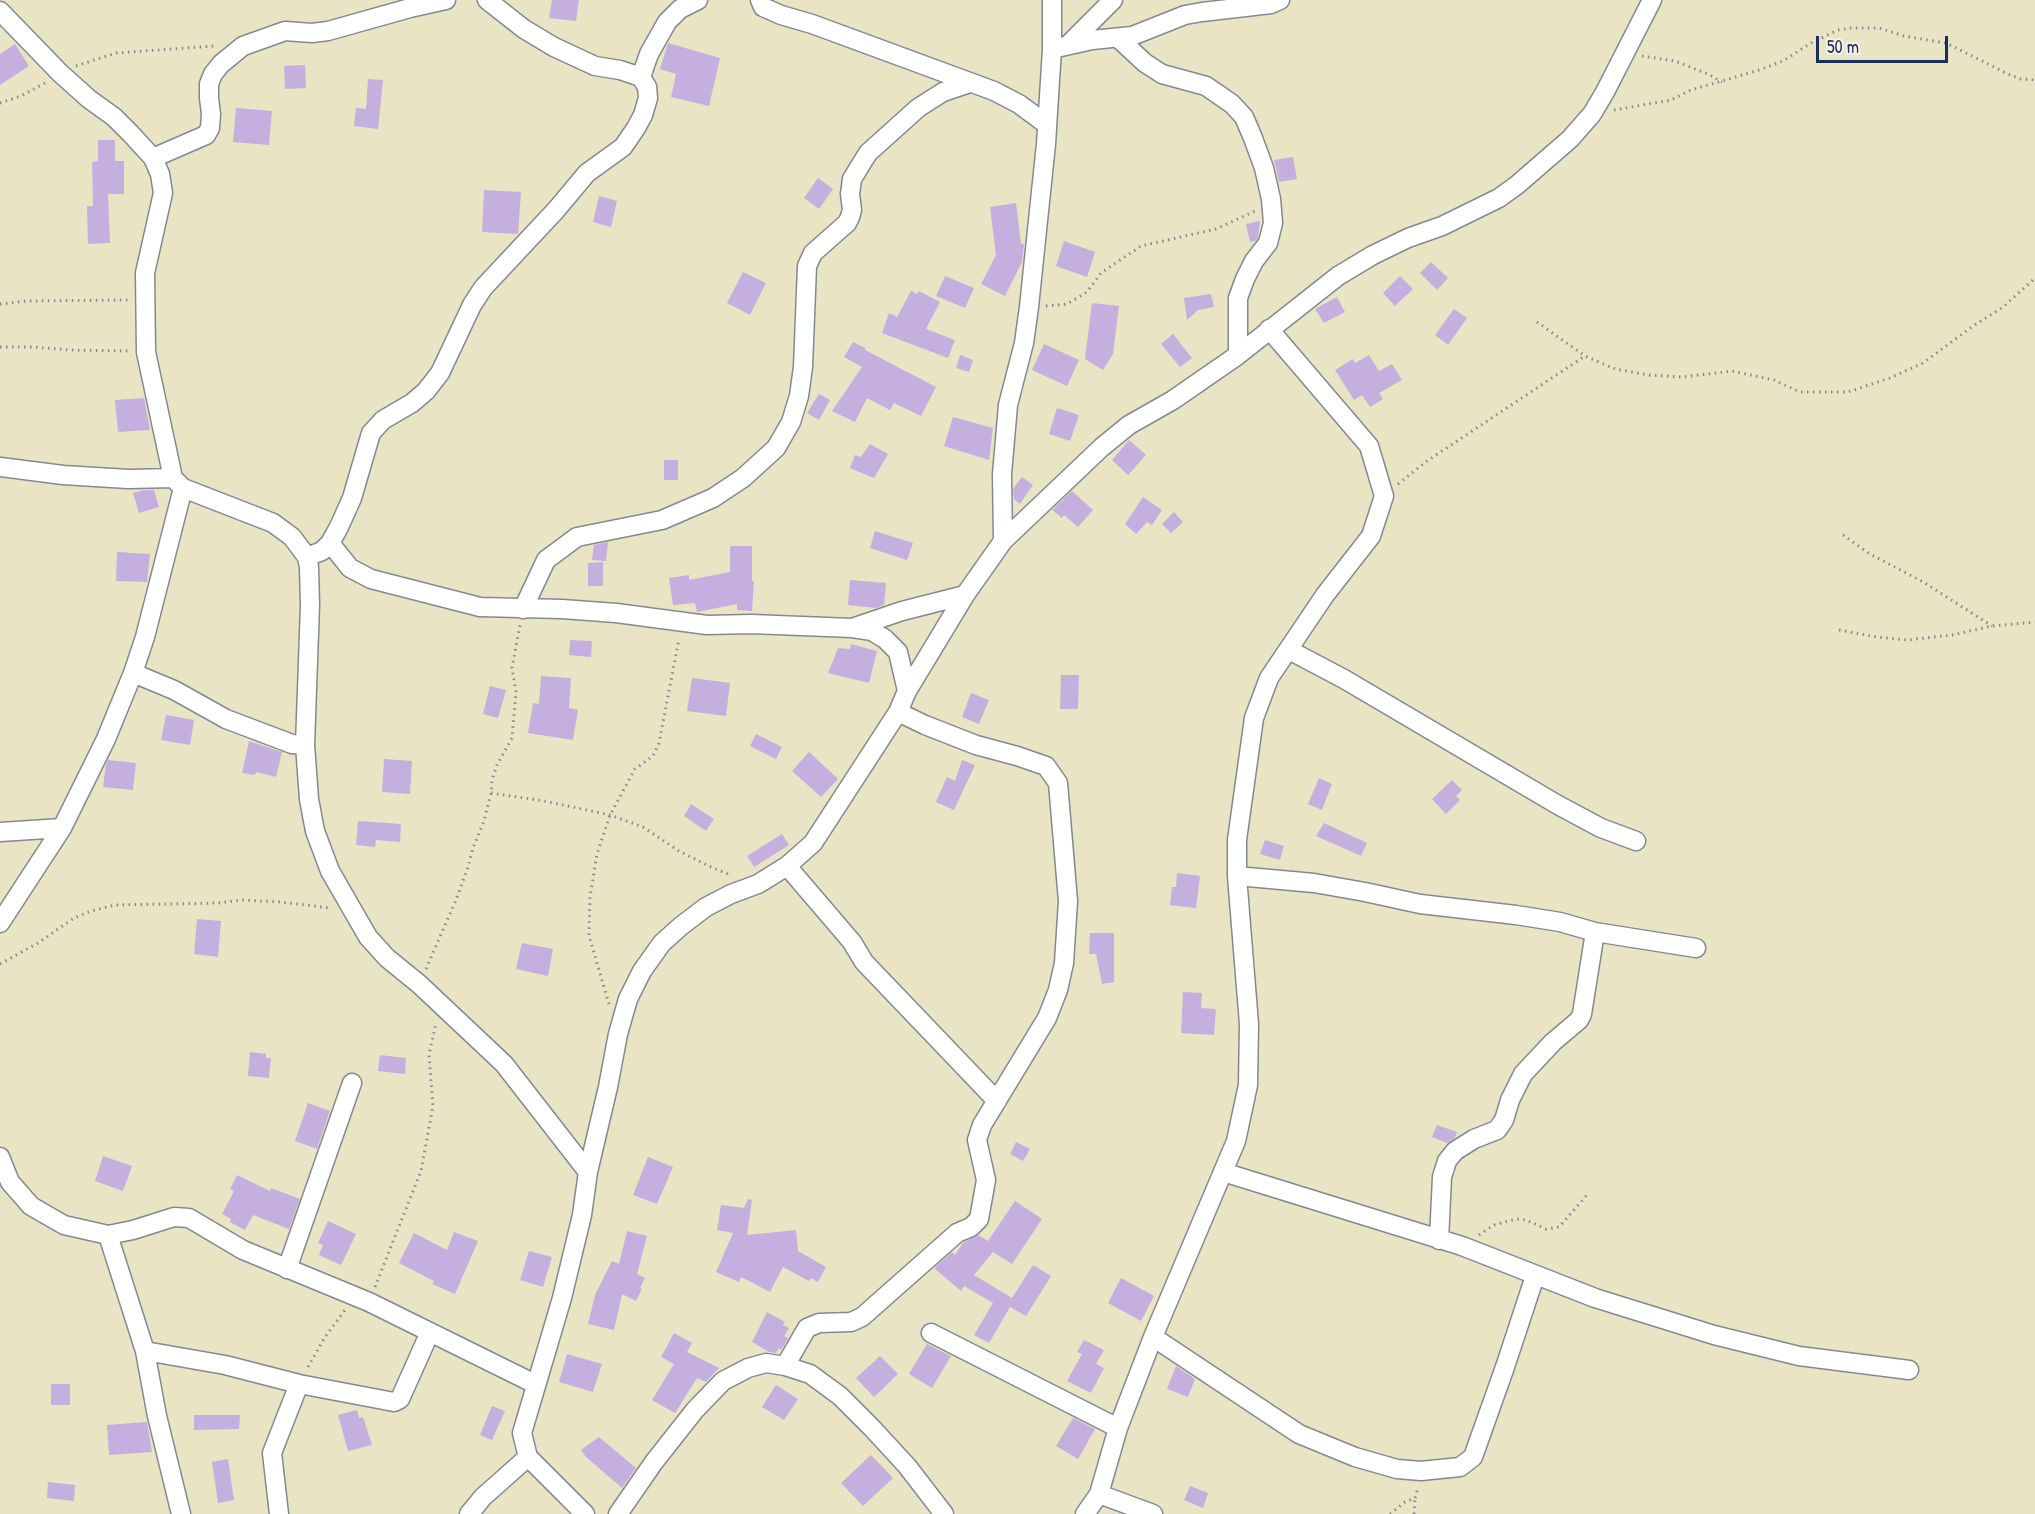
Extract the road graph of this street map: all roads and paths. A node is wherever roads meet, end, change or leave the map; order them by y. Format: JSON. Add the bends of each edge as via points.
{"nodes":[{"id":1,"x":446,"y":0,"type":"edge"},
{"id":2,"x":488,"y":0,"type":"edge"},
{"id":3,"x":698,"y":0,"type":"edge"},
{"id":4,"x":760,"y":0,"type":"edge"},
{"id":5,"x":1052,"y":0,"type":"edge"},
{"id":6,"x":1113,"y":0,"type":"edge"},
{"id":7,"x":1280,"y":0,"type":"edge"},
{"id":8,"x":1652,"y":0,"type":"edge"},
{"id":9,"x":0,"y":11,"type":"edge"},
{"id":10,"x":1118,"y":38,"type":"junction"},
{"id":11,"x":243,"y":46,"type":"junction"},
{"id":12,"x":1061,"y":46,"type":"junction"},
{"id":13,"x":1625,"y":54,"type":"junction"},
{"id":14,"x":60,"y":73,"type":"junction"},
{"id":15,"x":641,"y":77,"type":"junction"},
{"id":16,"x":2035,"y":80,"type":"edge"},
{"id":17,"x":1722,"y":82,"type":"junction"},
{"id":18,"x":970,"y":83,"type":"junction"},
{"id":19,"x":0,"y":103,"type":"edge"},
{"id":20,"x":1592,"y":114,"type":"junction"},
{"id":21,"x":1046,"y":124,"type":"junction"},
{"id":22,"x":153,"y":158,"type":"junction"},
{"id":23,"x":1271,"y":199,"type":"junction"},
{"id":24,"x":2035,"y":278,"type":"edge"},
{"id":25,"x":145,"y":300,"type":"junction"},
{"id":26,"x":0,"y":304,"type":"edge"},
{"id":27,"x":1029,"y":307,"type":"junction"},
{"id":28,"x":1537,"y":322,"type":"dead end"},
{"id":29,"x":1269,"y":329,"type":"junction"},
{"id":30,"x":0,"y":347,"type":"edge"},
{"id":31,"x":146,"y":352,"type":"junction"},
{"id":32,"x":1238,"y":355,"type":"junction"},
{"id":33,"x":1584,"y":356,"type":"junction"},
{"id":34,"x":0,"y":467,"type":"edge"},
{"id":35,"x":178,"y":483,"type":"junction"},
{"id":36,"x":1384,"y":496,"type":"junction"},
{"id":37,"x":1843,"y":535,"type":"dead end"},
{"id":38,"x":1003,"y":541,"type":"junction"},
{"id":39,"x":330,"y":543,"type":"junction"},
{"id":40,"x":307,"y":557,"type":"junction"},
{"id":41,"x":965,"y":595,"type":"junction"},
{"id":42,"x":524,"y":609,"type":"junction"},
{"id":43,"x":2035,"y":622,"type":"edge"},
{"id":44,"x":683,"y":623,"type":"junction"},
{"id":45,"x":1992,"y":626,"type":"junction"},
{"id":46,"x":852,"y":628,"type":"junction"},
{"id":47,"x":1839,"y":630,"type":"dead end"},
{"id":48,"x":1289,"y":650,"type":"junction"},
{"id":49,"x":133,"y":673,"type":"junction"},
{"id":50,"x":907,"y":691,"type":"junction"},
{"id":51,"x":898,"y":712,"type":"junction"},
{"id":52,"x":305,"y":745,"type":"junction"},
{"id":53,"x":491,"y":793,"type":"junction"},
{"id":54,"x":610,"y":815,"type":"junction"},
{"id":55,"x":62,"y":828,"type":"junction"},
{"id":56,"x":0,"y":832,"type":"edge"},
{"id":57,"x":1636,"y":841,"type":"dead end"},
{"id":58,"x":788,"y":866,"type":"junction"},
{"id":59,"x":1237,"y":876,"type":"junction"},
{"id":60,"x":758,"y":884,"type":"junction"},
{"id":61,"x":351,"y":910,"type":"junction"},
{"id":62,"x":0,"y":924,"type":"edge"},
{"id":63,"x":1595,"y":932,"type":"junction"},
{"id":64,"x":1696,"y":948,"type":"dead end"},
{"id":65,"x":0,"y":964,"type":"edge"},
{"id":66,"x":419,"y":984,"type":"junction"},
{"id":67,"x":440,"y":1004,"type":"junction"},
{"id":68,"x":609,"y":1005,"type":"dead end"},
{"id":69,"x":352,"y":1083,"type":"dead end"},
{"id":70,"x":997,"y":1101,"type":"junction"},
{"id":71,"x":0,"y":1157,"type":"edge"},
{"id":72,"x":588,"y":1172,"type":"junction"},
{"id":73,"x":1223,"y":1172,"type":"junction"},
{"id":74,"x":1587,"y":1195,"type":"dead end"},
{"id":75,"x":108,"y":1235,"type":"junction"},
{"id":76,"x":1439,"y":1240,"type":"junction"},
{"id":77,"x":1462,"y":1246,"type":"junction"},
{"id":78,"x":287,"y":1269,"type":"junction"},
{"id":79,"x":1535,"y":1276,"type":"junction"},
{"id":80,"x":362,"y":1299,"type":"junction"},
{"id":81,"x":430,"y":1332,"type":"junction"},
{"id":82,"x":931,"y":1333,"type":"dead end"},
{"id":83,"x":1153,"y":1337,"type":"junction"},
{"id":84,"x":145,"y":1351,"type":"junction"},
{"id":85,"x":785,"y":1366,"type":"junction"},
{"id":86,"x":1909,"y":1370,"type":"dead end"},
{"id":87,"x":299,"y":1384,"type":"junction"},
{"id":88,"x":535,"y":1384,"type":"junction"},
{"id":89,"x":1118,"y":1428,"type":"junction"},
{"id":90,"x":528,"y":1456,"type":"junction"},
{"id":91,"x":1421,"y":1471,"type":"junction"},
{"id":92,"x":1099,"y":1494,"type":"junction"},
{"id":93,"x":1414,"y":1498,"type":"junction"},
{"id":94,"x":181,"y":1514,"type":"edge"},
{"id":95,"x":279,"y":1514,"type":"edge"},
{"id":96,"x":469,"y":1514,"type":"edge"},
{"id":97,"x":585,"y":1514,"type":"edge"},
{"id":98,"x":618,"y":1514,"type":"edge"},
{"id":99,"x":944,"y":1514,"type":"edge"},
{"id":100,"x":1085,"y":1514,"type":"edge"},
{"id":101,"x":1153,"y":1514,"type":"edge"},
{"id":102,"x":1390,"y":1514,"type":"edge"},
{"id":103,"x":1414,"y":1514,"type":"edge"}],
"edges":[{"from":1,"to":11,"type":"street","via":[[328,31],[285,31]]},
{"from":2,"to":15,"type":"street","via":[[554,47],[595,66]]},
{"from":3,"to":15,"type":"street","via":[[680,9],[667,22]]},
{"from":4,"to":18,"type":"street","via":[[764,7],[781,15]]},
{"from":5,"to":12,"type":"street"},
{"from":6,"to":12,"type":"street"},
{"from":7,"to":10,"type":"street","via":[[1185,15]]},
{"from":8,"to":13,"type":"street"},
{"from":9,"to":14,"type":"street"},
{"from":10,"to":12,"type":"street"},
{"from":10,"to":23,"type":"street","via":[[1162,74],[1206,86],[1232,104],[1244,117],[1254,138]]},
{"from":11,"to":14,"type":"path","via":[[116,53]]},
{"from":11,"to":22,"type":"street","via":[[213,75],[209,91],[210,128],[206,135]]},
{"from":12,"to":21,"type":"street"},
{"from":13,"to":17,"type":"path","via":[[1675,61]]},
{"from":13,"to":20,"type":"street"},
{"from":14,"to":19,"type":"path","via":[[42,86]]},
{"from":14,"to":22,"type":"street","via":[[114,117]]},
{"from":15,"to":39,"type":"street","via":[[647,87],[645,107],[623,147],[588,173],[483,288],[440,373],[426,392],[383,420],[371,433],[352,498]]},
{"from":16,"to":17,"type":"path","via":[[2008,74],[1946,43],[1865,27],[1838,30],[1783,61]]},
{"from":17,"to":20,"type":"path","via":[[1671,100]]},
{"from":18,"to":21,"type":"street","via":[[1019,104]]},
{"from":18,"to":42,"type":"street","via":[[944,92],[918,108],[868,153],[852,179],[852,210],[847,223],[813,253],[807,266],[799,396],[776,448],[714,498],[662,520],[577,537],[546,560]]},
{"from":20,"to":29,"type":"street","via":[[1570,139],[1499,198],[1373,255],[1338,276]]},
{"from":21,"to":27,"type":"street"},
{"from":22,"to":25,"type":"street","via":[[163,192],[146,273]]},
{"from":23,"to":27,"type":"path","via":[[1255,212],[1216,229],[1141,246],[1101,273],[1087,292],[1067,304]]},
{"from":23,"to":32,"type":"street","via":[[1273,224],[1268,243],[1254,261],[1238,298]]},
{"from":24,"to":33,"type":"path","via":[[2002,308],[1923,363],[1848,392],[1800,392],[1774,380],[1732,371],[1682,377],[1649,375],[1615,369]]},
{"from":25,"to":26,"type":"path"},
{"from":25,"to":31,"type":"street"},
{"from":27,"to":38,"type":"street","via":[[1008,405],[1002,474]]},
{"from":28,"to":33,"type":"path"},
{"from":29,"to":32,"type":"street"},
{"from":29,"to":36,"type":"street","via":[[1369,446]]},
{"from":30,"to":31,"type":"path"},
{"from":31,"to":35,"type":"street"},
{"from":32,"to":38,"type":"street","via":[[1120,432]]},
{"from":33,"to":36,"type":"path","via":[[1427,461]]},
{"from":34,"to":35,"type":"street"},
{"from":35,"to":40,"type":"street","via":[[273,523],[292,537]]},
{"from":35,"to":49,"type":"street","via":[[162,574]]},
{"from":36,"to":48,"type":"street","via":[[1371,536]]},
{"from":37,"to":45,"type":"path"},
{"from":38,"to":41,"type":"street"},
{"from":39,"to":40,"type":"street","via":[[322,552]]},
{"from":39,"to":42,"type":"street","via":[[350,568],[371,579],[480,607]]},
{"from":40,"to":52,"type":"street","via":[[310,605]]},
{"from":41,"to":46,"type":"street"},
{"from":41,"to":50,"type":"street"},
{"from":42,"to":44,"type":"street","via":[[616,613]]},
{"from":42,"to":53,"type":"path","via":[[512,668],[516,692],[512,738],[497,765]]},
{"from":43,"to":45,"type":"path"},
{"from":44,"to":46,"type":"street"},
{"from":44,"to":54,"type":"path","via":[[659,743],[652,756],[636,769]]},
{"from":45,"to":47,"type":"path","via":[[1907,640]]},
{"from":46,"to":50,"type":"street","via":[[872,631],[898,652]]},
{"from":48,"to":57,"type":"street","via":[[1557,805]]},
{"from":48,"to":59,"type":"street","via":[[1269,678],[1254,718],[1237,840]]},
{"from":49,"to":52,"type":"street","via":[[226,719],[292,744]]},
{"from":49,"to":55,"type":"street"},
{"from":50,"to":51,"type":"street"},
{"from":51,"to":58,"type":"street","via":[[813,843]]},
{"from":51,"to":70,"type":"street","via":[[976,745],[1046,766],[1058,783],[1068,901],[1059,990],[1047,1018]]},
{"from":52,"to":61,"type":"street","via":[[315,831]]},
{"from":53,"to":54,"type":"path"},
{"from":53,"to":66,"type":"path","via":[[456,900]]},
{"from":54,"to":60,"type":"path","via":[[643,827],[711,867]]},
{"from":54,"to":68,"type":"path","via":[[597,854],[589,915],[589,936]]},
{"from":55,"to":56,"type":"street"},
{"from":55,"to":62,"type":"street"},
{"from":58,"to":60,"type":"street"},
{"from":58,"to":70,"type":"street","via":[[852,942],[864,962]]},
{"from":59,"to":63,"type":"street","via":[[1314,883],[1420,904],[1549,920]]},
{"from":59,"to":73,"type":"street","via":[[1249,1024],[1248,1085],[1236,1141]]},
{"from":60,"to":72,"type":"street","via":[[698,913],[662,943],[642,971],[628,999],[618,1035]]},
{"from":61,"to":65,"type":"path","via":[[242,900],[115,905],[74,918]]},
{"from":61,"to":66,"type":"street","via":[[374,944]]},
{"from":63,"to":64,"type":"street"},
{"from":63,"to":76,"type":"street","via":[[1579,1020],[1523,1074],[1497,1130],[1474,1139],[1447,1161],[1442,1178]]},
{"from":66,"to":67,"type":"street"},
{"from":67,"to":72,"type":"street","via":[[504,1064]]},
{"from":67,"to":80,"type":"path","via":[[429,1055],[433,1107],[421,1171]]},
{"from":69,"to":78,"type":"street"},
{"from":70,"to":85,"type":"street","via":[[977,1140],[986,1180],[979,1219],[957,1233],[862,1317],[850,1323],[819,1323],[807,1328]]},
{"from":71,"to":75,"type":"street","via":[[10,1182],[31,1206],[64,1225]]},
{"from":72,"to":88,"type":"street","via":[[562,1298]]},
{"from":73,"to":76,"type":"street"},
{"from":73,"to":83,"type":"street"},
{"from":74,"to":77,"type":"path","via":[[1559,1227],[1546,1229],[1516,1219],[1494,1225]]},
{"from":75,"to":78,"type":"street","via":[[182,1217]]},
{"from":75,"to":84,"type":"street"},
{"from":76,"to":77,"type":"street"},
{"from":77,"to":79,"type":"street"},
{"from":78,"to":80,"type":"street"},
{"from":79,"to":86,"type":"street","via":[[1714,1335],[1798,1356]]},
{"from":79,"to":91,"type":"street","via":[[1473,1457],[1460,1467]]},
{"from":80,"to":81,"type":"street"},
{"from":80,"to":87,"type":"path","via":[[325,1337]]},
{"from":81,"to":87,"type":"street","via":[[400,1399],[394,1402]]},
{"from":81,"to":88,"type":"street"},
{"from":82,"to":89,"type":"street"},
{"from":83,"to":89,"type":"street"},
{"from":83,"to":91,"type":"street","via":[[1299,1434],[1355,1457],[1397,1469]]},
{"from":84,"to":87,"type":"street","via":[[225,1365]]},
{"from":84,"to":94,"type":"street"},
{"from":85,"to":98,"type":"street","via":[[766,1363],[723,1381],[695,1410]]},
{"from":85,"to":99,"type":"street","via":[[810,1374],[840,1396],[907,1466]]},
{"from":87,"to":95,"type":"street","via":[[272,1453]]},
{"from":88,"to":90,"type":"street","via":[[522,1432]]},
{"from":89,"to":92,"type":"street"},
{"from":90,"to":96,"type":"street"},
{"from":90,"to":97,"type":"street"},
{"from":91,"to":93,"type":"path"},
{"from":92,"to":100,"type":"street"},
{"from":92,"to":101,"type":"street"},
{"from":93,"to":102,"type":"path"},
{"from":93,"to":103,"type":"path"}]}
